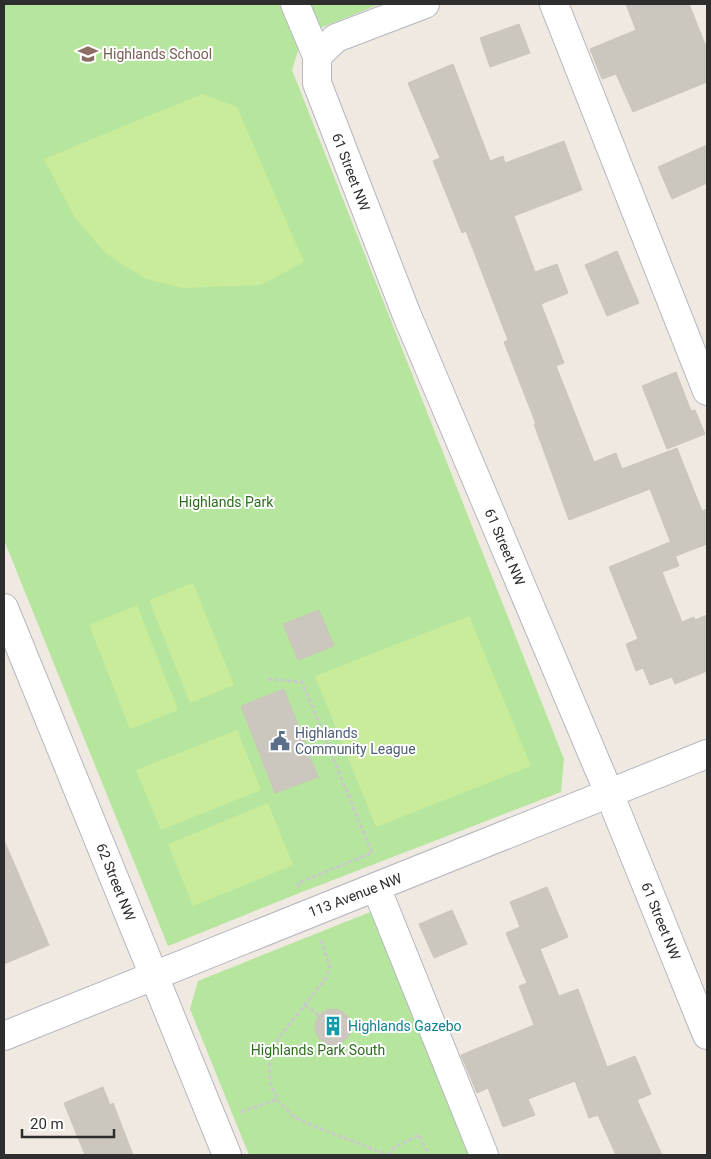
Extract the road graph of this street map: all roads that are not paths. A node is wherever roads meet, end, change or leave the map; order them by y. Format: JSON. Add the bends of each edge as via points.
{"nodes":[{"id":1,"x":295,"y":4,"type":"edge"},
{"id":2,"x":424,"y":4,"type":"edge"},
{"id":3,"x":554,"y":4,"type":"edge"},
{"id":4,"x":317,"y":56,"type":"junction"},
{"id":5,"x":707,"y":391,"type":"edge"},
{"id":6,"x":4,"y":608,"type":"edge"},
{"id":7,"x":707,"y":754,"type":"edge"},
{"id":8,"x":609,"y":793,"type":"junction"},
{"id":9,"x":376,"y":887,"type":"junction"},
{"id":10,"x":154,"y":976,"type":"junction"},
{"id":11,"x":707,"y":1035,"type":"edge"},
{"id":12,"x":4,"y":1036,"type":"edge"},
{"id":13,"x":227,"y":1155,"type":"edge"},
{"id":14,"x":484,"y":1155,"type":"edge"}],
"edges":[{"from":1,"to":4,"type":"street"},
{"from":2,"to":4,"type":"street","via":[[336,38]]},
{"from":3,"to":5,"type":"street"},
{"from":4,"to":8,"type":"street","name":"61 Street NW","via":[[317,83],[406,313]]},
{"from":6,"to":10,"type":"street","name":"62 Street NW"},
{"from":7,"to":8,"type":"street","name":"113 Avenue NW"},
{"from":8,"to":9,"type":"street","name":"113 Avenue NW"},
{"from":8,"to":11,"type":"street","name":"61 Street NW"},
{"from":9,"to":10,"type":"street","name":"113 Avenue NW"},
{"from":9,"to":14,"type":"street"},
{"from":10,"to":12,"type":"street","name":"113 Avenue NW"},
{"from":10,"to":13,"type":"street","name":"62 Street NW"}]}
